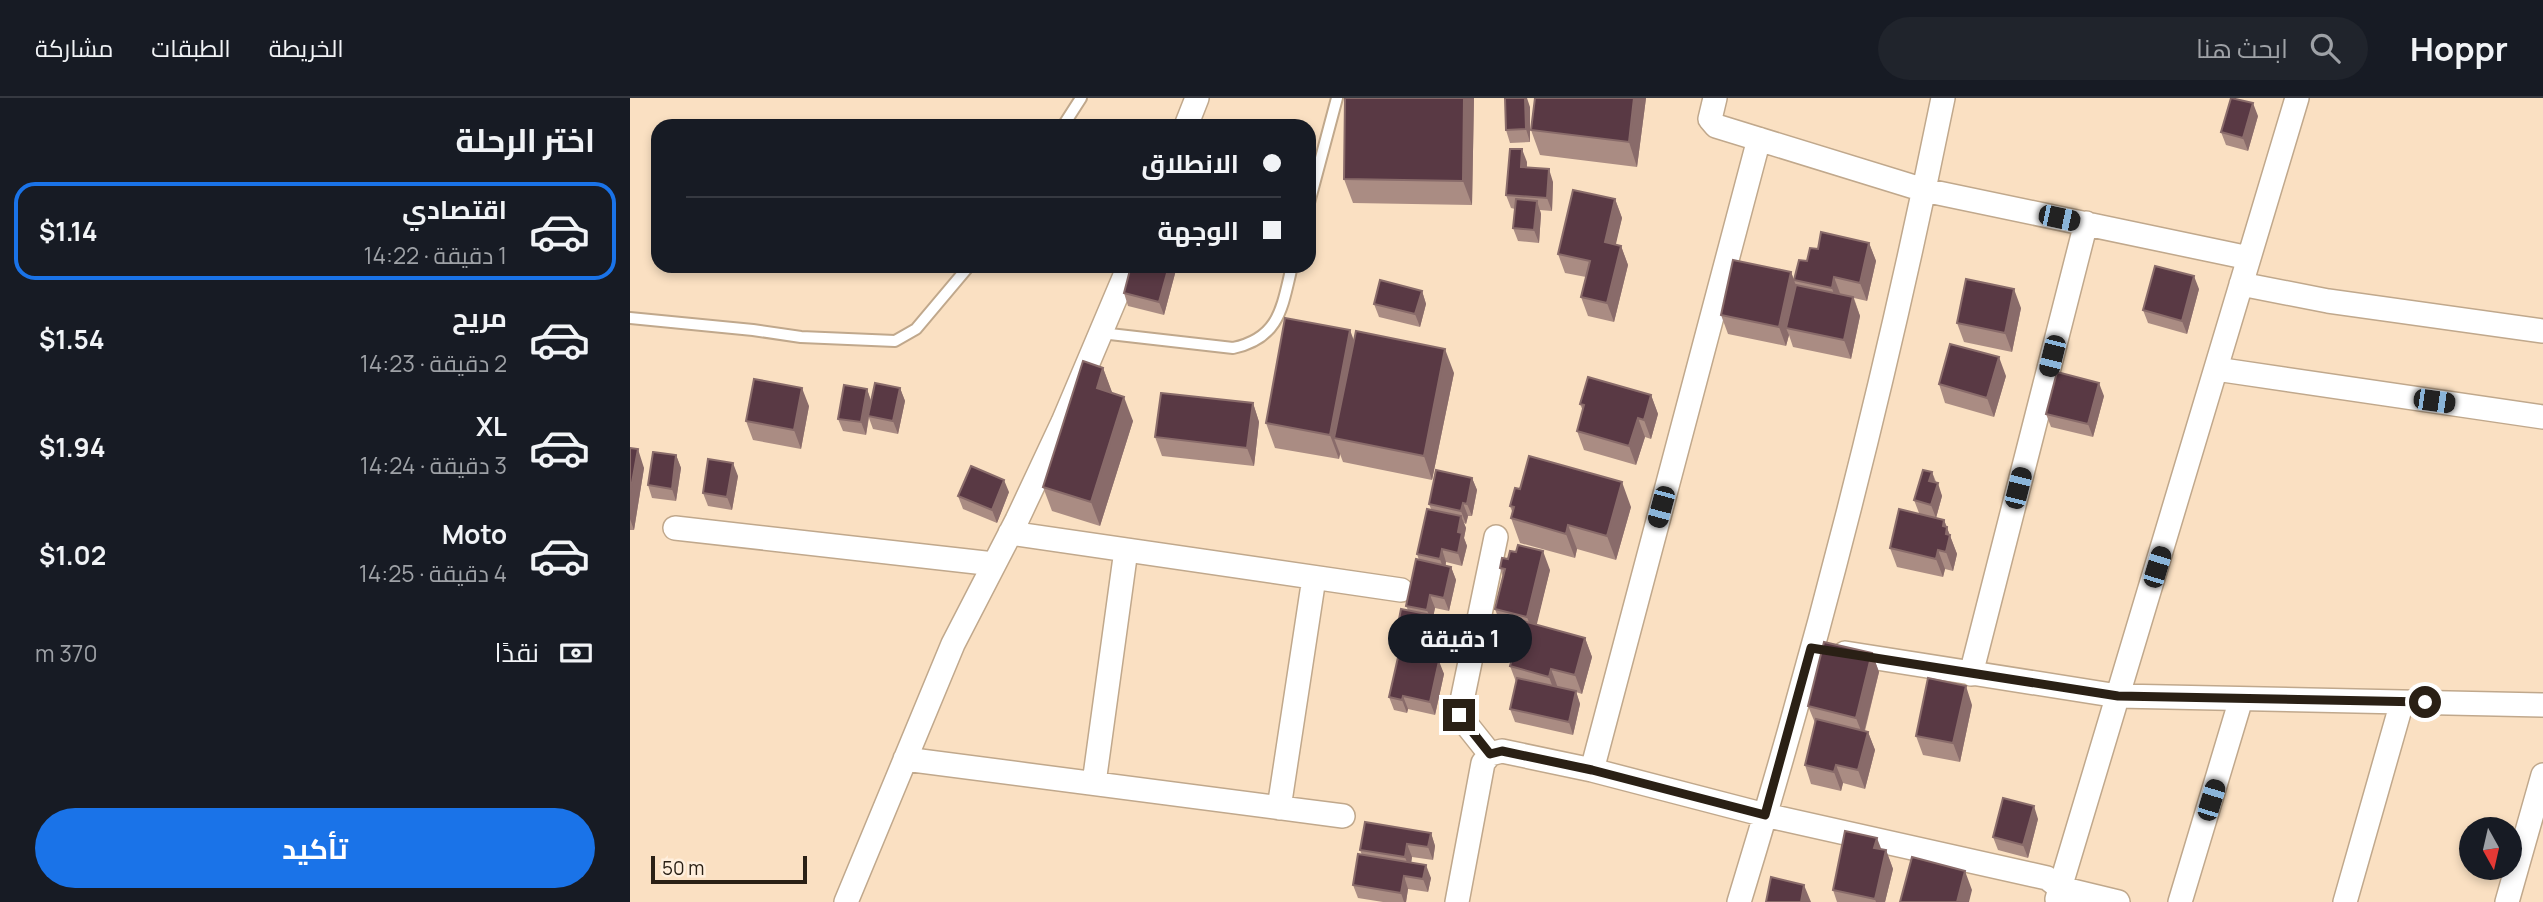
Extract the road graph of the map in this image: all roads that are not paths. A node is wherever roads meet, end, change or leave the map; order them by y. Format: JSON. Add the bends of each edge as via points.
{"nodes":[{"id":1,"x":1081,"y":98,"type":"edge"},
{"id":2,"x":1197,"y":98,"type":"edge"},
{"id":3,"x":1337,"y":98,"type":"edge"},
{"id":4,"x":1715,"y":98,"type":"edge"},
{"id":5,"x":1943,"y":98,"type":"edge"},
{"id":6,"x":2297,"y":98,"type":"edge"},
{"id":7,"x":1068,"y":119,"type":"edge"},
{"id":8,"x":1189,"y":119,"type":"edge"},
{"id":9,"x":1759,"y":139,"type":"junction"},
{"id":10,"x":1316,"y":177,"type":"edge"},
{"id":11,"x":1924,"y":190,"type":"junction"},
{"id":12,"x":2086,"y":223,"type":"junction"},
{"id":13,"x":2249,"y":258,"type":"junction"},
{"id":14,"x":962,"y":273,"type":"edge"},
{"id":15,"x":1126,"y":273,"type":"edge"},
{"id":16,"x":1290,"y":273,"type":"edge"},
{"id":17,"x":2241,"y":284,"type":"junction"},
{"id":18,"x":630,"y":318,"type":"edge"},
{"id":19,"x":2543,"y":331,"type":"edge"},
{"id":20,"x":1101,"y":333,"type":"junction"},
{"id":21,"x":2216,"y":369,"type":"junction"},
{"id":22,"x":2543,"y":416,"type":"edge"},
{"id":23,"x":675,"y":528,"type":"dead end"},
{"id":24,"x":1010,"y":533,"type":"junction"},
{"id":25,"x":1496,"y":537,"type":"dead end"},
{"id":26,"x":1126,"y":550,"type":"junction"},
{"id":27,"x":994,"y":564,"type":"junction"},
{"id":28,"x":1314,"y":578,"type":"junction"},
{"id":29,"x":1401,"y":590,"type":"dead end"},
{"id":30,"x":1811,"y":648,"type":"junction"},
{"id":31,"x":1971,"y":674,"type":"junction"},
{"id":32,"x":2118,"y":696,"type":"junction"},
{"id":33,"x":2241,"y":699,"type":"junction"},
{"id":34,"x":2402,"y":702,"type":"junction"},
{"id":35,"x":2543,"y":705,"type":"edge"},
{"id":36,"x":1490,"y":754,"type":"junction"},
{"id":37,"x":905,"y":759,"type":"junction"},
{"id":38,"x":1592,"y":770,"type":"junction"},
{"id":39,"x":2543,"y":775,"type":"edge"},
{"id":40,"x":1094,"y":783,"type":"junction"},
{"id":41,"x":1279,"y":808,"type":"junction"},
{"id":42,"x":1765,"y":815,"type":"junction"},
{"id":43,"x":1343,"y":816,"type":"dead end"},
{"id":44,"x":2058,"y":895,"type":"edge"},
{"id":45,"x":846,"y":902,"type":"edge"},
{"id":46,"x":1457,"y":902,"type":"edge"},
{"id":47,"x":1739,"y":902,"type":"edge"},
{"id":48,"x":2118,"y":902,"type":"edge"},
{"id":49,"x":2180,"y":902,"type":"edge"},
{"id":50,"x":2345,"y":902,"type":"edge"},
{"id":51,"x":2507,"y":902,"type":"edge"}],
"edges":[{"from":1,"to":7,"type":"lane"},
{"from":2,"to":8,"type":"street"},
{"from":3,"to":10,"type":"lane"},
{"from":4,"to":9,"type":"street","via":[[1712,124]]},
{"from":5,"to":11,"type":"street"},
{"from":6,"to":13,"type":"street"},
{"from":9,"to":11,"type":"street"},
{"from":9,"to":38,"type":"street"},
{"from":11,"to":12,"type":"street"},
{"from":11,"to":30,"type":"street","via":[[1885,371]]},
{"from":12,"to":13,"type":"street"},
{"from":12,"to":31,"type":"street"},
{"from":13,"to":17,"type":"street"},
{"from":14,"to":18,"type":"lane","via":[[916,329],[895,341],[813,338]]},
{"from":15,"to":20,"type":"street"},
{"from":16,"to":20,"type":"lane","via":[[1278,319],[1247,345],[1233,348]]},
{"from":17,"to":19,"type":"street"},
{"from":17,"to":21,"type":"street"},
{"from":20,"to":24,"type":"street"},
{"from":21,"to":22,"type":"street"},
{"from":21,"to":32,"type":"street"},
{"from":23,"to":27,"type":"street"},
{"from":24,"to":26,"type":"street"},
{"from":24,"to":27,"type":"street"},
{"from":25,"to":36,"type":"street","via":[[1459,715]]},
{"from":26,"to":28,"type":"street"},
{"from":26,"to":40,"type":"street"},
{"from":27,"to":37,"type":"street","via":[[953,644]]},
{"from":28,"to":29,"type":"street"},
{"from":28,"to":41,"type":"street"},
{"from":30,"to":31,"type":"street"},
{"from":30,"to":42,"type":"street"},
{"from":31,"to":32,"type":"street"},
{"from":32,"to":33,"type":"street"},
{"from":32,"to":44,"type":"street"},
{"from":33,"to":34,"type":"street"},
{"from":33,"to":49,"type":"street"},
{"from":34,"to":35,"type":"street"},
{"from":34,"to":50,"type":"street"},
{"from":36,"to":38,"type":"street","via":[[1502,751]]},
{"from":36,"to":46,"type":"street","via":[[1483,763]]},
{"from":37,"to":40,"type":"street"},
{"from":37,"to":45,"type":"street"},
{"from":38,"to":42,"type":"street"},
{"from":39,"to":51,"type":"street"},
{"from":40,"to":41,"type":"street"},
{"from":41,"to":43,"type":"street"},
{"from":42,"to":44,"type":"street","via":[[2047,878]]},
{"from":42,"to":47,"type":"street"},
{"from":44,"to":48,"type":"street"}]}
